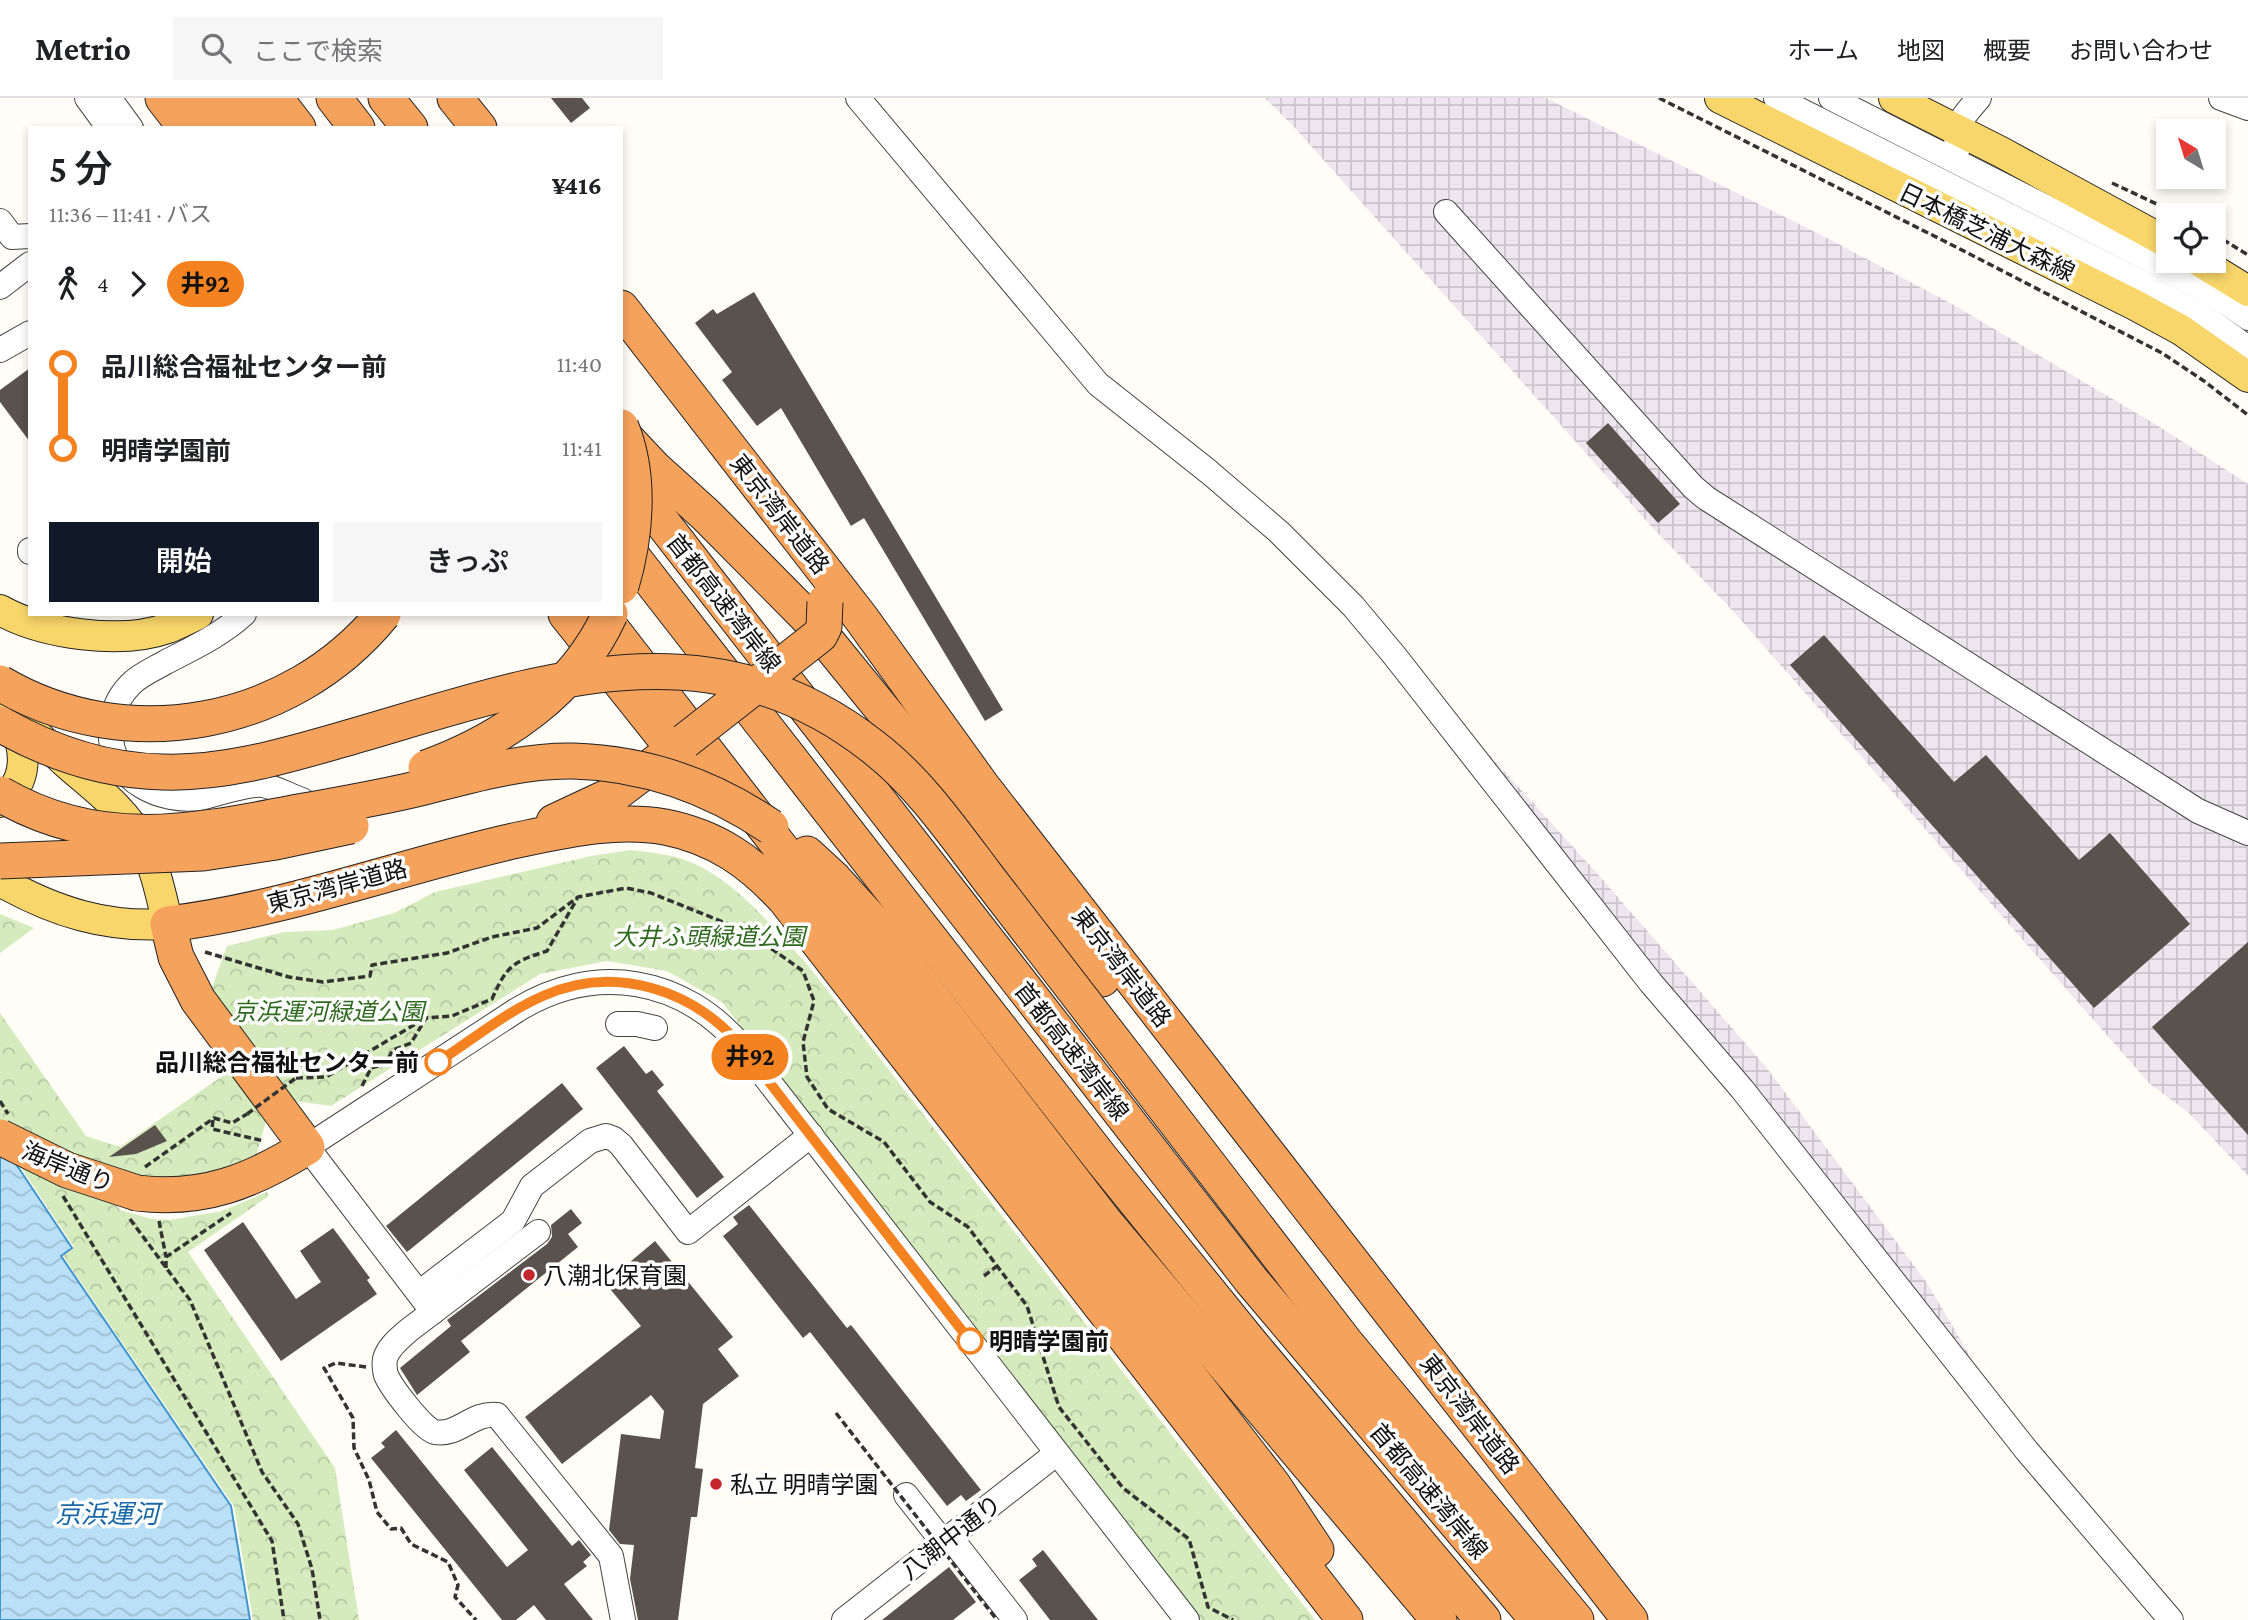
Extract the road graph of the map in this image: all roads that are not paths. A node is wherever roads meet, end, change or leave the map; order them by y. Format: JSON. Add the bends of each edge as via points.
{"nodes":[{"id":1,"x":87,"y":98,"type":"edge"},
{"id":2,"x":109,"y":98,"type":"edge"},
{"id":3,"x":163,"y":98,"type":"edge"},
{"id":4,"x":201,"y":98,"type":"edge"},
{"id":5,"x":239,"y":98,"type":"edge"},
{"id":6,"x":275,"y":98,"type":"edge"},
{"id":7,"x":334,"y":98,"type":"edge"},
{"id":8,"x":386,"y":98,"type":"edge"},
{"id":9,"x":455,"y":98,"type":"edge"},
{"id":10,"x":858,"y":98,"type":"edge"},
{"id":11,"x":1720,"y":98,"type":"edge"},
{"id":12,"x":1776,"y":98,"type":"edge"},
{"id":13,"x":1831,"y":98,"type":"edge"},
{"id":14,"x":1894,"y":98,"type":"edge"},
{"id":15,"x":1979,"y":98,"type":"edge"},
{"id":16,"x":2221,"y":98,"type":"edge"},
{"id":17,"x":2248,"y":108,"type":"edge"},
{"id":18,"x":107,"y":126,"type":"edge"},
{"id":19,"x":130,"y":126,"type":"edge"},
{"id":20,"x":184,"y":126,"type":"edge"},
{"id":21,"x":222,"y":126,"type":"edge"},
{"id":22,"x":260,"y":126,"type":"edge"},
{"id":23,"x":296,"y":126,"type":"edge"},
{"id":24,"x":355,"y":126,"type":"edge"},
{"id":25,"x":408,"y":126,"type":"edge"},
{"id":26,"x":477,"y":126,"type":"edge"},
{"id":27,"x":1956,"y":129,"type":"junction"},
{"id":28,"x":1988,"y":178,"type":"junction"},
{"id":29,"x":1446,"y":212,"type":"dead end"},
{"id":30,"x":0,"y":221,"type":"edge"},
{"id":31,"x":28,"y":236,"type":"edge"},
{"id":32,"x":2156,"y":237,"type":"edge"},
{"id":33,"x":28,"y":266,"type":"edge"},
{"id":34,"x":2219,"y":273,"type":"edge"},
{"id":35,"x":0,"y":287,"type":"edge"},
{"id":36,"x":2248,"y":291,"type":"edge"},
{"id":37,"x":625,"y":317,"type":"edge"},
{"id":38,"x":2248,"y":318,"type":"edge"},
{"id":39,"x":28,"y":334,"type":"edge"},
{"id":40,"x":2248,"y":348,"type":"edge"},
{"id":41,"x":0,"y":350,"type":"edge"},
{"id":42,"x":2248,"y":377,"type":"edge"},
{"id":43,"x":681,"y":386,"type":"junction"},
{"id":44,"x":623,"y":435,"type":"edge"},
{"id":45,"x":623,"y":435,"type":"edge"},
{"id":46,"x":623,"y":473,"type":"edge"},
{"id":47,"x":623,"y":545,"type":"edge"},
{"id":48,"x":623,"y":577,"type":"edge"},
{"id":49,"x":0,"y":610,"type":"edge"},
{"id":50,"x":194,"y":616,"type":"edge"},
{"id":51,"x":242,"y":616,"type":"edge"},
{"id":52,"x":381,"y":616,"type":"edge"},
{"id":53,"x":568,"y":616,"type":"edge"},
{"id":54,"x":602,"y":616,"type":"edge"},
{"id":55,"x":609,"y":616,"type":"edge"},
{"id":56,"x":1,"y":701,"type":"edge"},
{"id":57,"x":680,"y":745,"type":"junction"},
{"id":58,"x":0,"y":794,"type":"edge"},
{"id":59,"x":302,"y":800,"type":"junction"},
{"id":60,"x":0,"y":802,"type":"edge"},
{"id":61,"x":771,"y":827,"type":"junction"},
{"id":62,"x":210,"y":829,"type":"junction"},
{"id":63,"x":2248,"y":833,"type":"edge"},
{"id":64,"x":475,"y":850,"type":"junction"},
{"id":65,"x":0,"y":861,"type":"edge"},
{"id":66,"x":0,"y":881,"type":"edge"},
{"id":67,"x":785,"y":899,"type":"junction"},
{"id":68,"x":168,"y":924,"type":"junction"},
{"id":69,"x":618,"y":1024,"type":"dead end"},
{"id":70,"x":655,"y":1028,"type":"dead end"},
{"id":71,"x":1230,"y":1106,"type":"junction"},
{"id":72,"x":811,"y":1135,"type":"junction"},
{"id":73,"x":0,"y":1137,"type":"edge"},
{"id":74,"x":307,"y":1147,"type":"junction"},
{"id":75,"x":538,"y":1232,"type":"dead end"},
{"id":76,"x":1280,"y":1258,"type":"junction"},
{"id":77,"x":426,"y":1303,"type":"junction"},
{"id":78,"x":1057,"y":1453,"type":"junction"},
{"id":79,"x":906,"y":1495,"type":"dead end"},
{"id":80,"x":947,"y":1540,"type":"junction"},
{"id":81,"x":623,"y":1620,"type":"edge"},
{"id":82,"x":844,"y":1620,"type":"edge"},
{"id":83,"x":1015,"y":1620,"type":"edge"},
{"id":84,"x":1187,"y":1620,"type":"edge"},
{"id":85,"x":1345,"y":1620,"type":"edge"},
{"id":86,"x":1362,"y":1620,"type":"edge"},
{"id":87,"x":1438,"y":1620,"type":"edge"},
{"id":88,"x":1483,"y":1620,"type":"edge"},
{"id":89,"x":1538,"y":1620,"type":"edge"},
{"id":90,"x":1576,"y":1620,"type":"edge"},
{"id":91,"x":1610,"y":1620,"type":"edge"},
{"id":92,"x":1630,"y":1620,"type":"edge"},
{"id":93,"x":2171,"y":1620,"type":"edge"}],
"edges":[{"from":1,"to":18,"type":"street"},
{"from":2,"to":19,"type":"street"},
{"from":3,"to":20,"type":"highway"},
{"from":4,"to":21,"type":"highway"},
{"from":5,"to":22,"type":"highway"},
{"from":6,"to":23,"type":"highway"},
{"from":7,"to":24,"type":"highway"},
{"from":8,"to":25,"type":"highway"},
{"from":9,"to":26,"type":"highway"},
{"from":10,"to":93,"type":"street","via":[[1098,384],[1244,501],[1353,607],[2027,1451]]},
{"from":11,"to":42,"type":"main road","name":"日本橋芝浦大森線","via":[[2135,305],[2181,330]]},
{"from":12,"to":40,"type":"street","via":[[2144,284]]},
{"from":13,"to":28,"type":"street"},
{"from":14,"to":27,"type":"main road"},
{"from":15,"to":27,"type":"street"},
{"from":16,"to":17,"type":"street"},
{"from":27,"to":28,"type":"street","via":[[1961,153]]},
{"from":27,"to":32,"type":"main road"},
{"from":28,"to":38,"type":"street","via":[[2156,263]]},
{"from":29,"to":63,"type":"street","via":[[1706,498],[2198,811]]},
{"from":30,"to":31,"type":"street","via":[[12,237]]},
{"from":33,"to":35,"type":"street"},
{"from":34,"to":36,"type":"main road"},
{"from":37,"to":43,"type":"highway","name":"東京湾岸道路"},
{"from":39,"to":41,"type":"street"},
{"from":43,"to":57,"type":"highway","bridge":true,"via":[[724,463],[821,589],[825,602],[820,635]]},
{"from":43,"to":71,"type":"highway","name":"東京湾岸道路"},
{"from":44,"to":71,"type":"highway","via":[[808,618],[1113,992]]},
{"from":45,"to":48,"type":"highway","bridge":true,"via":[[634,494]]},
{"from":46,"to":89,"type":"highway","name":"首都高速湾岸線","via":[[1251,1280]]},
{"from":47,"to":88,"type":"highway","name":"首都高速湾岸線","via":[[1104,1161]]},
{"from":49,"to":50,"type":"main road","via":[[53,630],[108,636],[167,629]]},
{"from":51,"to":59,"type":"street","bridge":true,"via":[[131,683],[114,711],[112,745],[129,777],[163,796],[196,798],[260,785]]},
{"from":52,"to":56,"type":"highway","bridge":true,"via":[[333,662],[288,691],[250,708],[192,722],[135,724]]},
{"from":53,"to":57,"type":"highway"},
{"from":54,"to":86,"type":"highway","via":[[1273,1485]]},
{"from":55,"to":59,"type":"highway","bridge":true,"via":[[560,688],[496,735],[421,770]]},
{"from":56,"to":60,"type":"main road","via":[[20,734],[23,771],[16,788]]},
{"from":56,"to":68,"type":"main road","via":[[126,817],[155,869]]},
{"from":56,"to":76,"type":"highway","bridge":true,"via":[[39,745],[94,763],[195,772],[271,760],[527,687],[592,674],[695,672],[790,696],[836,721],[899,769],[945,822]]},
{"from":57,"to":64,"type":"highway","via":[[616,793],[548,825]]},
{"from":57,"to":67,"type":"highway"},
{"from":58,"to":62,"type":"highway","bridge":true,"via":[[87,827],[146,834]]},
{"from":59,"to":62,"type":"highway","bridge":true},
{"from":61,"to":62,"type":"highway","bridge":true,"via":[[732,802],[680,780],[627,766],[572,761],[515,766]]},
{"from":61,"to":65,"type":"highway","bridge":true,"via":[[673,789],[598,779],[516,789],[238,848]]},
{"from":61,"to":87,"type":"highway","via":[[813,859],[854,900],[1104,1221]]},
{"from":64,"to":67,"type":"highway","name":"東京湾岸道路","via":[[580,828],[665,827],[743,859]]},
{"from":64,"to":68,"type":"highway","name":"東京湾岸道路","via":[[216,918]]},
{"from":66,"to":68,"type":"main road","via":[[27,897],[78,915],[137,926]]},
{"from":67,"to":85,"type":"highway","name":"東京湾岸道路"},
{"from":68,"to":74,"type":"highway","via":[[176,957],[198,1000]]},
{"from":69,"to":70,"type":"street"},
{"from":71,"to":92,"type":"highway","name":"東京湾岸道路"},
{"from":72,"to":74,"type":"street","via":[[733,1036],[702,1009],[653,987],[599,982],[563,988],[526,1004]]},
{"from":72,"to":77,"type":"street","via":[[770,1158],[688,1232],[621,1145],[606,1136],[590,1141],[532,1186],[513,1221]]},
{"from":72,"to":78,"type":"street"},
{"from":73,"to":74,"type":"highway","name":"海岸通り","bridge":true,"via":[[67,1170],[165,1196],[212,1191],[257,1175]]},
{"from":74,"to":77,"type":"street","via":[[347,1189]]},
{"from":75,"to":77,"type":"street"},
{"from":76,"to":90,"type":"highway"},
{"from":76,"to":91,"type":"highway","via":[[1390,1367]]},
{"from":77,"to":81,"type":"street","via":[[409,1330],[391,1347],[384,1360],[386,1374],[424,1427],[436,1433],[461,1428],[475,1417],[497,1415],[611,1556]]},
{"from":78,"to":80,"type":"street","name":"八潮中通り"},
{"from":78,"to":84,"type":"street"},
{"from":79,"to":80,"type":"street"},
{"from":80,"to":82,"type":"street","name":"八潮中通り"},
{"from":80,"to":83,"type":"street"}]}
